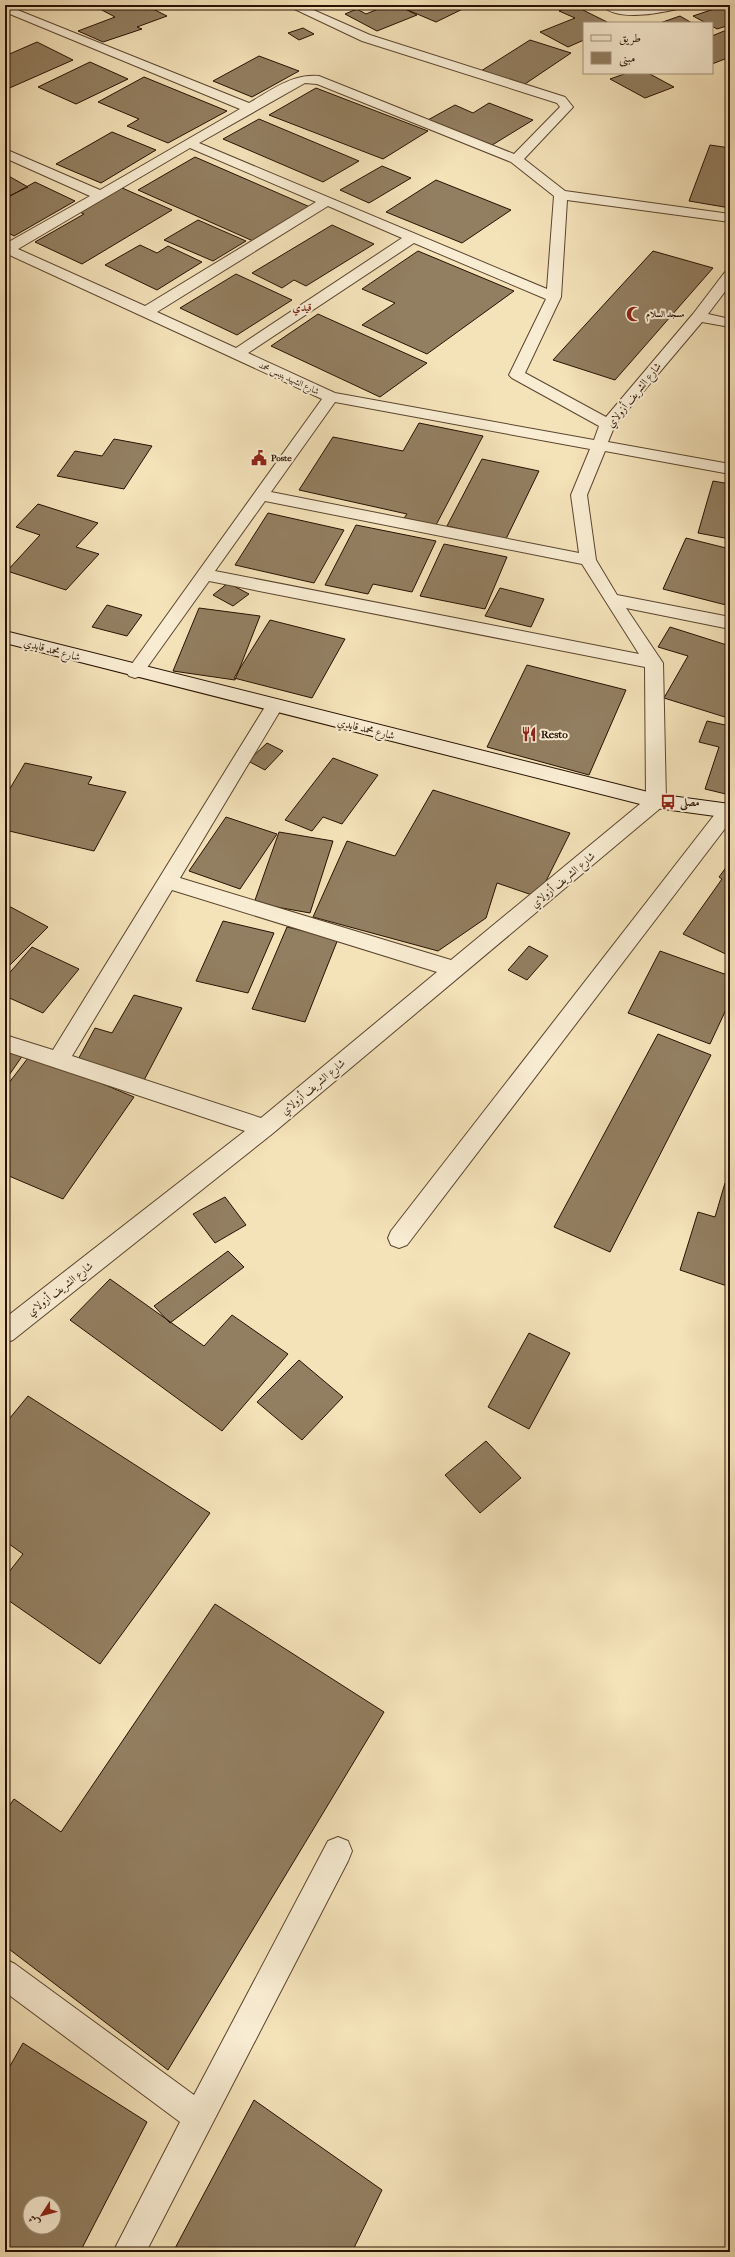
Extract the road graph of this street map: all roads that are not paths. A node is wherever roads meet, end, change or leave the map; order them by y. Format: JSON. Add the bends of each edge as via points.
{"nodes":[{"id":1,"x":292,"y":5,"type":"edge"},
{"id":2,"x":608,"y":5,"type":"edge"},
{"id":3,"x":678,"y":5,"type":"edge"},
{"id":4,"x":5,"y":8,"type":"edge"},
{"id":5,"x":249,"y":108,"type":"junction"},
{"id":6,"x":191,"y":144,"type":"junction"},
{"id":7,"x":5,"y":153,"type":"edge"},
{"id":8,"x":516,"y":159,"type":"junction"},
{"id":9,"x":100,"y":195,"type":"junction"},
{"id":10,"x":561,"y":195,"type":"junction"},
{"id":11,"x":327,"y":202,"type":"junction"},
{"id":12,"x":730,"y":218,"type":"edge"},
{"id":13,"x":412,"y":238,"type":"junction"},
{"id":14,"x":6,"y":249,"type":"edge"},
{"id":15,"x":730,"y":275,"type":"edge"},
{"id":16,"x":554,"y":297,"type":"junction"},
{"id":17,"x":146,"y":312,"type":"junction"},
{"id":18,"x":698,"y":318,"type":"junction"},
{"id":19,"x":730,"y":323,"type":"edge"},
{"id":20,"x":237,"y":354,"type":"junction"},
{"id":21,"x":331,"y":397,"type":"junction"},
{"id":22,"x":608,"y":424,"type":"junction"},
{"id":23,"x":599,"y":445,"type":"junction"},
{"id":24,"x":730,"y":469,"type":"edge"},
{"id":25,"x":260,"y":495,"type":"junction"},
{"id":26,"x":588,"y":560,"type":"junction"},
{"id":27,"x":206,"y":575,"type":"junction"},
{"id":28,"x":610,"y":599,"type":"junction"},
{"id":29,"x":730,"y":623,"type":"edge"},
{"id":30,"x":5,"y":637,"type":"edge"},
{"id":31,"x":654,"y":663,"type":"junction"},
{"id":32,"x":135,"y":672,"type":"junction"},
{"id":33,"x":274,"y":706,"type":"junction"},
{"id":34,"x":656,"y":802,"type":"junction"},
{"id":35,"x":729,"y":811,"type":"edge"},
{"id":36,"x":167,"y":881,"type":"junction"},
{"id":37,"x":453,"y":969,"type":"junction"},
{"id":38,"x":5,"y":1043,"type":"edge"},
{"id":39,"x":58,"y":1061,"type":"junction"},
{"id":40,"x":264,"y":1128,"type":"junction"},
{"id":41,"x":399,"y":1238,"type":"dead end"},
{"id":42,"x":5,"y":1332,"type":"edge"},
{"id":43,"x":338,"y":1851,"type":"dead end"},
{"id":44,"x":5,"y":1974,"type":"edge"},
{"id":45,"x":199,"y":2117,"type":"junction"},
{"id":46,"x":129,"y":2252,"type":"edge"}],
"edges":[{"from":1,"to":8,"type":"street","via":[[366,38],[561,100],[566,104],[567,107]]},
{"from":2,"to":3,"type":"street","via":[[630,12],[648,13]]},
{"from":4,"to":5,"type":"street"},
{"from":5,"to":6,"type":"street"},
{"from":5,"to":8,"type":"street","via":[[291,84],[304,79],[319,80]]},
{"from":6,"to":9,"type":"street"},
{"from":6,"to":11,"type":"street"},
{"from":7,"to":9,"type":"street"},
{"from":8,"to":10,"type":"street"},
{"from":9,"to":14,"type":"street"},
{"from":10,"to":12,"type":"street"},
{"from":10,"to":16,"type":"street"},
{"from":11,"to":13,"type":"street"},
{"from":11,"to":17,"type":"street"},
{"from":13,"to":16,"type":"street"},
{"from":13,"to":20,"type":"street"},
{"from":14,"to":17,"type":"street","name":"شارع الشهيد بنيس محمد"},
{"from":15,"to":18,"type":"street","name":"شارع الشريف أزولاي"},
{"from":16,"to":22,"type":"street","via":[[517,375]]},
{"from":17,"to":20,"type":"street","name":"شارع الشهيد بنيس محمد"},
{"from":18,"to":19,"type":"street"},
{"from":18,"to":22,"type":"street","name":"شارع الشريف أزولاي"},
{"from":20,"to":21,"type":"street","name":"شارع الشهيد بنيس محمد"},
{"from":21,"to":23,"type":"street"},
{"from":21,"to":25,"type":"street","name":"شارع الشهيد بنيس محمد"},
{"from":22,"to":23,"type":"street","name":"شارع الشريف أزولاي"},
{"from":23,"to":24,"type":"street"},
{"from":23,"to":26,"type":"street","name":"شارع الشريف أزولاي","via":[[579,495]]},
{"from":25,"to":26,"type":"street"},
{"from":25,"to":27,"type":"street","name":"شارع الشهيد بنيس محمد"},
{"from":26,"to":28,"type":"street","name":"شارع الشريف أزولاي"},
{"from":27,"to":31,"type":"street"},
{"from":27,"to":32,"type":"street","name":"شارع الشهيد بنيس محمد"},
{"from":28,"to":29,"type":"street"},
{"from":28,"to":31,"type":"street","name":"شارع الشريف أزولاي"},
{"from":30,"to":32,"type":"street","name":"شارع محمد قايدي"},
{"from":31,"to":34,"type":"street"},
{"from":32,"to":33,"type":"street","name":"شارع محمد قايدي"},
{"from":33,"to":34,"type":"street","name":"شارع محمد قايدي"},
{"from":33,"to":36,"type":"street"},
{"from":34,"to":35,"type":"street","name":"شارع محمد قايدي"},
{"from":34,"to":37,"type":"street","name":"شارع الشريف أزولاي"},
{"from":35,"to":41,"type":"street"},
{"from":36,"to":37,"type":"street"},
{"from":36,"to":39,"type":"street"},
{"from":37,"to":40,"type":"street","name":"شارع الشريف أزولاي"},
{"from":38,"to":39,"type":"street"},
{"from":39,"to":40,"type":"street"},
{"from":40,"to":42,"type":"street","name":"شارع الشريف أزولاي"},
{"from":43,"to":45,"type":"street"},
{"from":44,"to":45,"type":"street"},
{"from":45,"to":46,"type":"street"}]}
